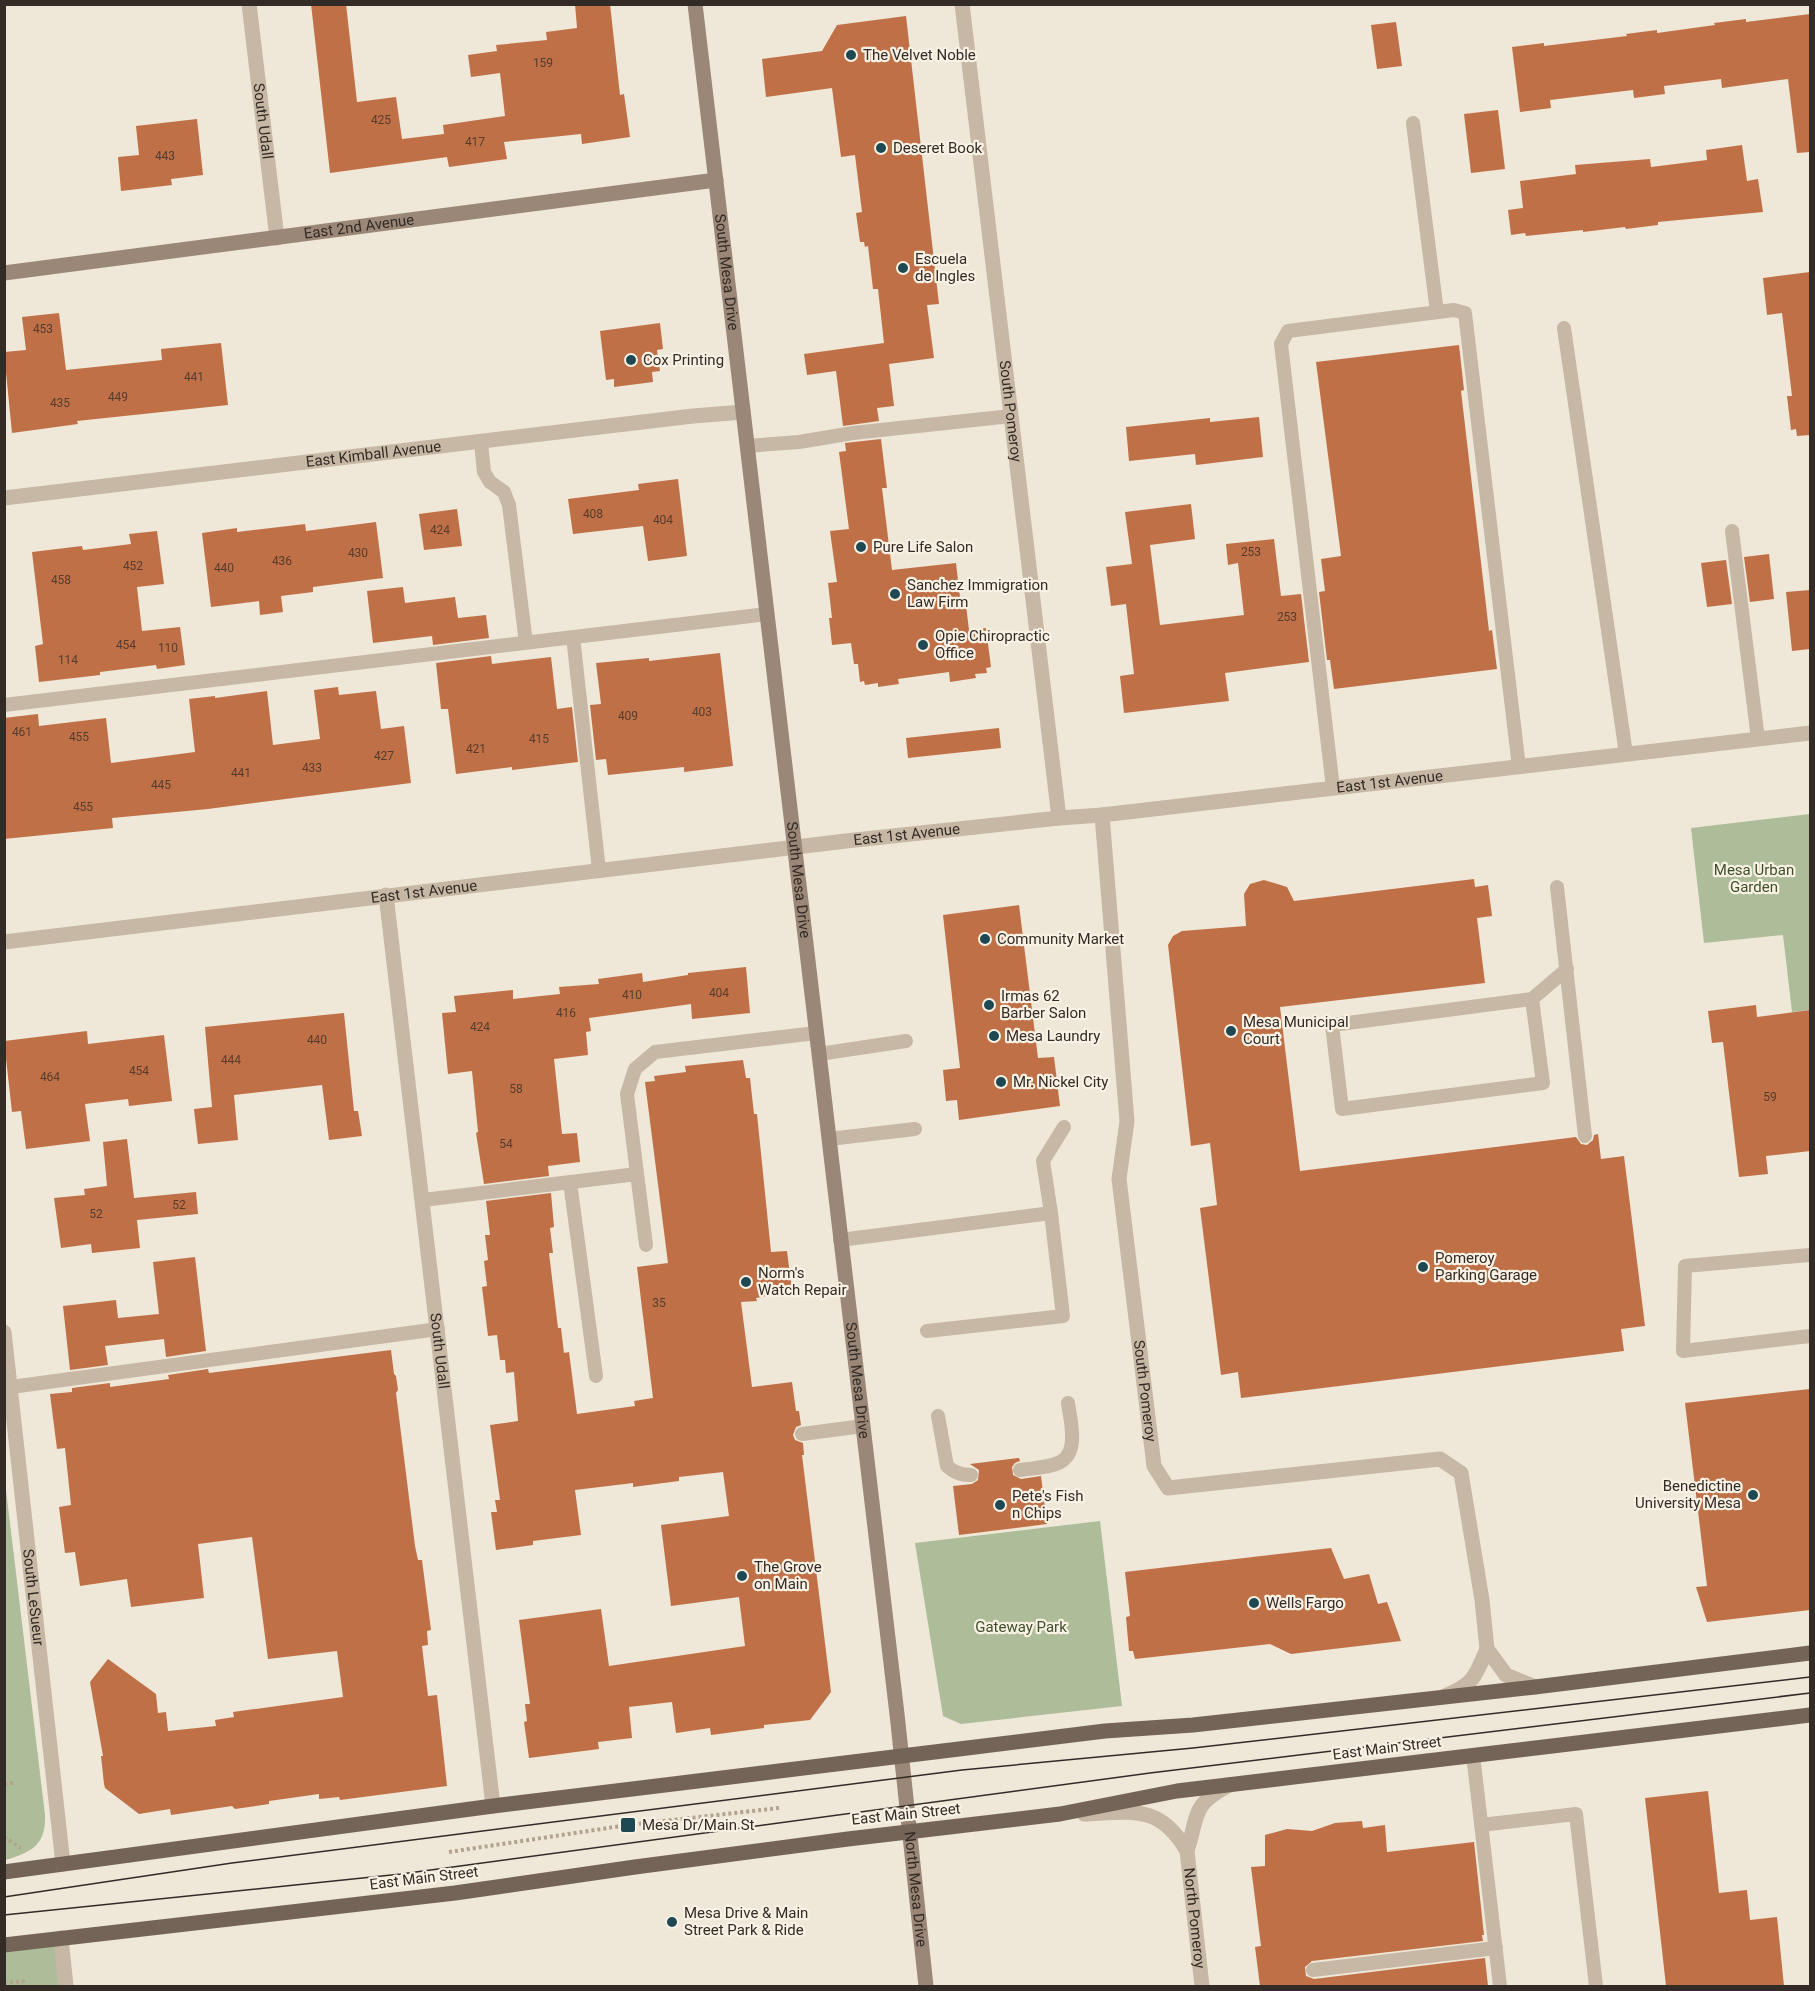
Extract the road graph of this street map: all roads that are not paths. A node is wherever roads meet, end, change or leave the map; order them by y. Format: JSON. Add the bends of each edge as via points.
{"nodes":[{"id":1,"x":249,"y":4,"type":"edge"},
{"id":2,"x":695,"y":4,"type":"edge"},
{"id":3,"x":962,"y":4,"type":"edge"},
{"id":4,"x":1413,"y":123,"type":"dead end"},
{"id":5,"x":716,"y":180,"type":"junction"},
{"id":6,"x":277,"y":238,"type":"junction"},
{"id":7,"x":4,"y":273,"type":"edge"},
{"id":8,"x":1437,"y":312,"type":"junction"},
{"id":9,"x":1564,"y":328,"type":"dead end"},
{"id":10,"x":743,"y":412,"type":"junction"},
{"id":11,"x":1011,"y":416,"type":"junction"},
{"id":12,"x":481,"y":443,"type":"junction"},
{"id":13,"x":747,"y":446,"type":"junction"},
{"id":14,"x":4,"y":498,"type":"edge"},
{"id":15,"x":1732,"y":531,"type":"dead end"},
{"id":16,"x":767,"y":614,"type":"junction"},
{"id":17,"x":573,"y":637,"type":"junction"},
{"id":18,"x":526,"y":643,"type":"junction"},
{"id":19,"x":4,"y":705,"type":"edge"},
{"id":20,"x":1810,"y":733,"type":"edge"},
{"id":21,"x":1758,"y":739,"type":"junction"},
{"id":22,"x":1626,"y":754,"type":"junction"},
{"id":23,"x":1520,"y":767,"type":"junction"},
{"id":24,"x":1333,"y":788,"type":"junction"},
{"id":25,"x":1102,"y":815,"type":"junction"},
{"id":26,"x":1059,"y":818,"type":"junction"},
{"id":27,"x":794,"y":848,"type":"junction"},
{"id":28,"x":599,"y":870,"type":"junction"},
{"id":29,"x":1557,"y":887,"type":"dead end"},
{"id":30,"x":386,"y":895,"type":"junction"},
{"id":31,"x":4,"y":942,"type":"edge"},
{"id":32,"x":1567,"y":969,"type":"junction"},
{"id":33,"x":1532,"y":999,"type":"junction"},
{"id":34,"x":816,"y":1033,"type":"junction"},
{"id":35,"x":906,"y":1041,"type":"dead end"},
{"id":36,"x":819,"y":1054,"type":"junction"},
{"id":37,"x":1064,"y":1127,"type":"dead end"},
{"id":38,"x":915,"y":1129,"type":"dead end"},
{"id":39,"x":1585,"y":1136,"type":"dead end"},
{"id":40,"x":829,"y":1139,"type":"junction"},
{"id":41,"x":637,"y":1174,"type":"junction"},
{"id":42,"x":570,"y":1182,"type":"junction"},
{"id":43,"x":423,"y":1200,"type":"junction"},
{"id":44,"x":1051,"y":1213,"type":"junction"},
{"id":45,"x":840,"y":1240,"type":"junction"},
{"id":46,"x":646,"y":1245,"type":"dead end"},
{"id":47,"x":1810,"y":1255,"type":"edge"},
{"id":48,"x":438,"y":1329,"type":"junction"},
{"id":49,"x":927,"y":1331,"type":"dead end"},
{"id":50,"x":4,"y":1332,"type":"edge"},
{"id":51,"x":1810,"y":1336,"type":"edge"},
{"id":52,"x":596,"y":1376,"type":"dead end"},
{"id":53,"x":11,"y":1387,"type":"junction"},
{"id":54,"x":1068,"y":1402,"type":"dead end"},
{"id":55,"x":938,"y":1416,"type":"dead end"},
{"id":56,"x":862,"y":1426,"type":"junction"},
{"id":57,"x":802,"y":1434,"type":"dead end"},
{"id":58,"x":1020,"y":1470,"type":"dead end"},
{"id":59,"x":971,"y":1475,"type":"dead end"},
{"id":60,"x":1487,"y":1649,"type":"junction"},
{"id":61,"x":1810,"y":1653,"type":"edge"},
{"id":62,"x":1535,"y":1687,"type":"junction"},
{"id":63,"x":1442,"y":1697,"type":"junction"},
{"id":64,"x":1810,"y":1715,"type":"edge"},
{"id":65,"x":1473,"y":1755,"type":"junction"},
{"id":66,"x":902,"y":1756,"type":"junction"},
{"id":67,"x":1231,"y":1785,"type":"junction"},
{"id":68,"x":493,"y":1806,"type":"junction"},
{"id":69,"x":1060,"y":1814,"type":"junction"},
{"id":70,"x":1481,"y":1825,"type":"junction"},
{"id":71,"x":908,"y":1833,"type":"junction"},
{"id":72,"x":1186,"y":1851,"type":"junction"},
{"id":73,"x":63,"y":1864,"type":"junction"},
{"id":74,"x":4,"y":1872,"type":"edge"},
{"id":75,"x":61,"y":1938,"type":"junction"},
{"id":76,"x":4,"y":1945,"type":"edge"},
{"id":77,"x":1496,"y":1948,"type":"junction"},
{"id":78,"x":1313,"y":1970,"type":"dead end"},
{"id":79,"x":66,"y":1986,"type":"edge"},
{"id":80,"x":926,"y":1986,"type":"edge"},
{"id":81,"x":1203,"y":1986,"type":"edge"},
{"id":82,"x":1500,"y":1986,"type":"edge"},
{"id":83,"x":1596,"y":1986,"type":"edge"}],
"edges":[{"from":1,"to":6,"type":"street","name":"South Udall"},
{"from":2,"to":5,"type":"main road","name":"South Mesa Drive"},
{"from":3,"to":11,"type":"street","name":"South Pomeroy"},
{"from":4,"to":8,"type":"lane"},
{"from":5,"to":6,"type":"main road","name":"East 2nd Avenue"},
{"from":5,"to":10,"type":"main road","name":"South Mesa Drive"},
{"from":6,"to":7,"type":"main road","name":"East 2nd Avenue"},
{"from":8,"to":23,"type":"lane","via":[[1464,313]]},
{"from":8,"to":24,"type":"lane","via":[[1288,331],[1281,344]]},
{"from":9,"to":22,"type":"lane"},
{"from":10,"to":12,"type":"street","name":"East Kimball Avenue"},
{"from":10,"to":13,"type":"main road","name":"South Mesa Drive"},
{"from":11,"to":13,"type":"lane"},
{"from":11,"to":26,"type":"street","name":"South Pomeroy"},
{"from":12,"to":14,"type":"street","name":"East Kimball Avenue"},
{"from":12,"to":18,"type":"lane","via":[[484,472],[504,492],[509,505]]},
{"from":13,"to":16,"type":"main road","name":"South Mesa Drive"},
{"from":15,"to":21,"type":"lane"},
{"from":16,"to":17,"type":"lane"},
{"from":16,"to":27,"type":"main road","name":"South Mesa Drive"},
{"from":17,"to":18,"type":"lane"},
{"from":17,"to":28,"type":"lane"},
{"from":18,"to":19,"type":"lane"},
{"from":20,"to":21,"type":"street","name":"East 1st Avenue"},
{"from":21,"to":22,"type":"street","name":"East 1st Avenue"},
{"from":22,"to":23,"type":"street","name":"East 1st Avenue"},
{"from":23,"to":24,"type":"street","name":"East 1st Avenue"},
{"from":24,"to":25,"type":"street","name":"East 1st Avenue"},
{"from":25,"to":26,"type":"street","name":"East 1st Avenue"},
{"from":25,"to":60,"type":"street","name":"South Pomeroy","via":[[1127,1121],[1119,1179],[1154,1466],[1168,1488],[1440,1459],[1461,1473]]},
{"from":26,"to":27,"type":"street","name":"East 1st Avenue"},
{"from":27,"to":28,"type":"street","name":"East 1st Avenue"},
{"from":27,"to":34,"type":"main road","name":"South Mesa Drive"},
{"from":28,"to":30,"type":"street","name":"East 1st Avenue"},
{"from":29,"to":32,"type":"lane"},
{"from":30,"to":31,"type":"street","name":"East 1st Avenue"},
{"from":30,"to":43,"type":"street","name":"South Udall"},
{"from":32,"to":33,"type":"lane"},
{"from":32,"to":39,"type":"lane"},
{"from":33,"to":33,"type":"lane","via":[[1332,1025],[1342,1109],[1543,1083]]},
{"from":34,"to":36,"type":"main road","name":"South Mesa Drive"},
{"from":34,"to":41,"type":"lane","via":[[655,1052],[635,1069],[627,1094]]},
{"from":35,"to":36,"type":"lane"},
{"from":36,"to":40,"type":"main road","name":"South Mesa Drive"},
{"from":37,"to":44,"type":"lane","via":[[1043,1161]]},
{"from":38,"to":40,"type":"lane"},
{"from":40,"to":45,"type":"main road","name":"South Mesa Drive"},
{"from":41,"to":42,"type":"lane"},
{"from":41,"to":46,"type":"lane"},
{"from":42,"to":43,"type":"lane"},
{"from":42,"to":52,"type":"lane"},
{"from":43,"to":48,"type":"street","name":"South Udall"},
{"from":44,"to":45,"type":"lane"},
{"from":44,"to":49,"type":"lane","via":[[1063,1316]]},
{"from":45,"to":56,"type":"main road","name":"South Mesa Drive"},
{"from":47,"to":51,"type":"lane","via":[[1685,1266],[1683,1352]]},
{"from":48,"to":53,"type":"lane"},
{"from":48,"to":68,"type":"street","name":"South Udall"},
{"from":50,"to":53,"type":"street","name":"South LeSueur"},
{"from":53,"to":73,"type":"street","name":"South LeSueur"},
{"from":54,"to":58,"type":"lane","via":[[1070,1449],[1062,1461]]},
{"from":55,"to":59,"type":"lane","via":[[948,1466],[962,1475]]},
{"from":56,"to":57,"type":"lane"},
{"from":56,"to":66,"type":"main road","name":"South Mesa Drive"},
{"from":60,"to":62,"type":"street","name":"South Pomeroy","via":[[1506,1676]]},
{"from":60,"to":63,"type":"street","via":[[1473,1680]]},
{"from":61,"to":62,"type":"main road"},
{"from":62,"to":63,"type":"main road"},
{"from":63,"to":66,"type":"main road"},
{"from":64,"to":65,"type":"main road","name":"East Main Street"},
{"from":65,"to":67,"type":"main road","name":"East Main Street"},
{"from":65,"to":70,"type":"lane"},
{"from":66,"to":68,"type":"main road"},
{"from":66,"to":71,"type":"main road","name":"North Mesa Drive"},
{"from":67,"to":69,"type":"main road","name":"East Main Street","via":[[1177,1791]]},
{"from":67,"to":72,"type":"street","name":"North Pomeroy","via":[[1199,1806]]},
{"from":68,"to":73,"type":"main road"},
{"from":69,"to":71,"type":"main road","name":"East Main Street"},
{"from":69,"to":72,"type":"street","name":"North Pomeroy","via":[[1144,1814],[1170,1827]]},
{"from":70,"to":77,"type":"lane"},
{"from":70,"to":83,"type":"lane","via":[[1576,1814]]},
{"from":71,"to":75,"type":"main road","name":"East Main Street","via":[[634,1866],[424,1897]]},
{"from":71,"to":80,"type":"main road","name":"North Mesa Drive"},
{"from":72,"to":81,"type":"street","name":"North Pomeroy"},
{"from":73,"to":74,"type":"main road"},
{"from":75,"to":76,"type":"main road","name":"East Main Street"},
{"from":75,"to":79,"type":"street"},
{"from":77,"to":78,"type":"lane"},
{"from":77,"to":82,"type":"lane"}]}
